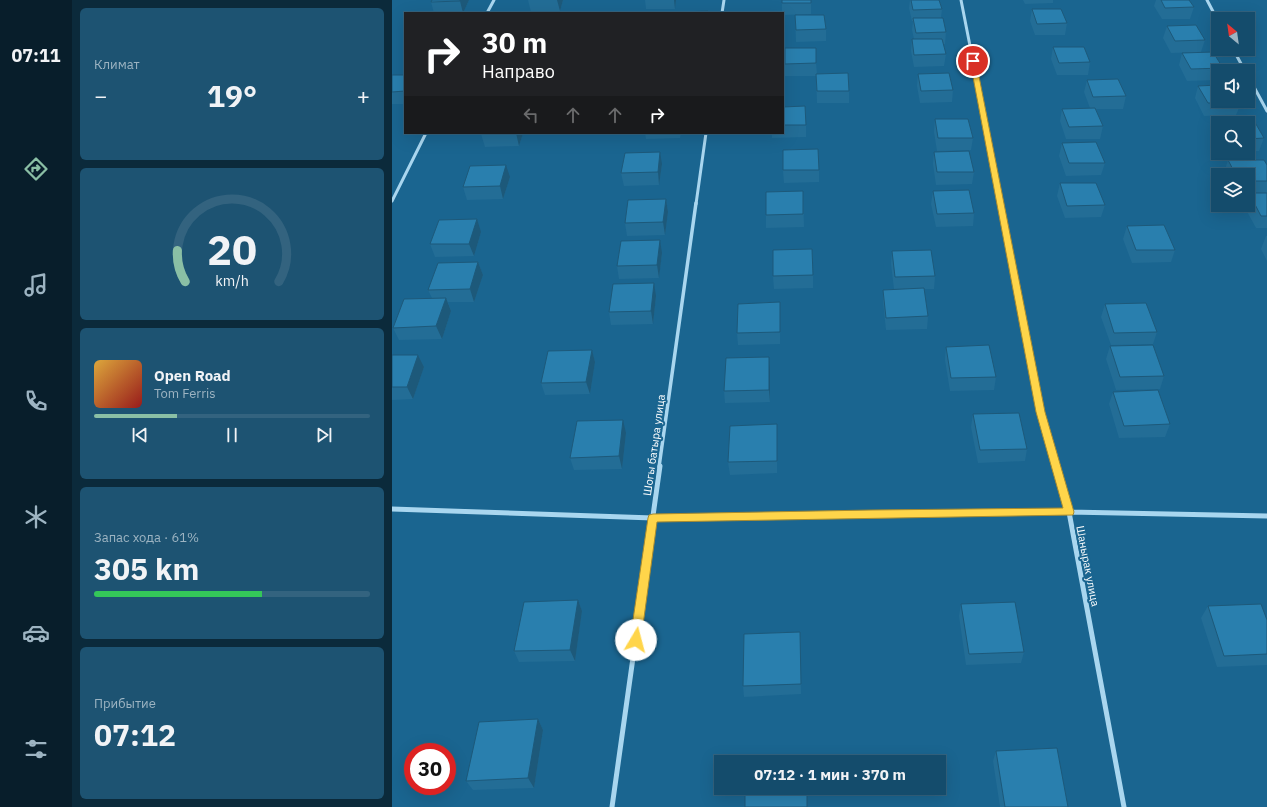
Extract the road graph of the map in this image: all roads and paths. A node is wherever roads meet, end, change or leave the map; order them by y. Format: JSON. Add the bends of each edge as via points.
{"nodes":[{"id":1,"x":494,"y":0,"type":"edge"},
{"id":2,"x":724,"y":0,"type":"edge"},
{"id":3,"x":961,"y":0,"type":"edge"},
{"id":4,"x":1207,"y":0,"type":"edge"},
{"id":5,"x":488,"y":12,"type":"edge"},
{"id":6,"x":722,"y":12,"type":"edge"},
{"id":7,"x":1213,"y":12,"type":"edge"},
{"id":8,"x":1255,"y":89,"type":"edge"},
{"id":9,"x":1267,"y":111,"type":"edge"},
{"id":10,"x":426,"y":134,"type":"edge"},
{"id":11,"x":706,"y":134,"type":"edge"},
{"id":12,"x":392,"y":201,"type":"edge"},
{"id":13,"x":392,"y":510,"type":"edge"},
{"id":14,"x":1069,"y":512,"type":"junction"},
{"id":15,"x":1267,"y":516,"type":"edge"},
{"id":16,"x":653,"y":518,"type":"junction"},
{"id":17,"x":612,"y":807,"type":"edge"},
{"id":18,"x":1124,"y":807,"type":"edge"}],
"edges":[{"from":1,"to":5,"type":"street"},
{"from":2,"to":6,"type":"street"},
{"from":3,"to":14,"type":"street","name":"Шанырак улица","via":[[1041,412]]},
{"from":4,"to":7,"type":"street"},
{"from":8,"to":9,"type":"street"},
{"from":10,"to":12,"type":"street"},
{"from":11,"to":16,"type":"street","name":"Шогы батыра улица"},
{"from":13,"to":16,"type":"street"},
{"from":14,"to":15,"type":"street"},
{"from":14,"to":16,"type":"street"},
{"from":14,"to":18,"type":"street","name":"Шанырак улица"},
{"from":16,"to":17,"type":"street","name":"Шогы батыра улица"}]}
